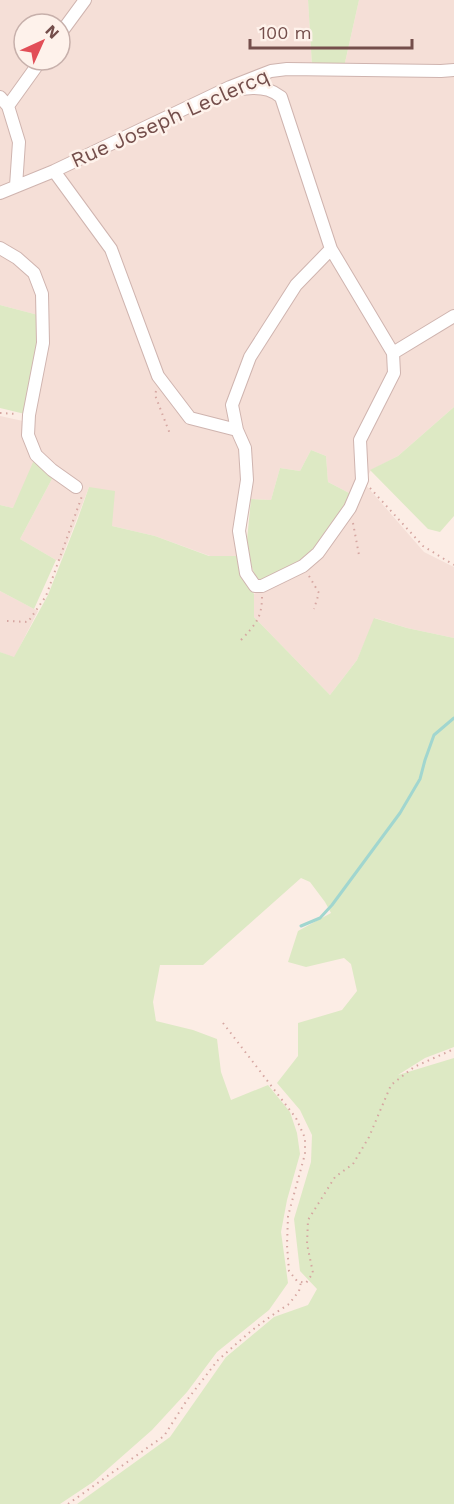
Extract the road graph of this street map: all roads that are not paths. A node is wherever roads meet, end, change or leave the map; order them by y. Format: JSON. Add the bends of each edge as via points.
{"nodes":[{"id":1,"x":85,"y":0,"type":"edge"},
{"id":2,"x":72,"y":18,"type":"edge"},
{"id":3,"x":454,"y":70,"type":"edge"},
{"id":4,"x":30,"y":72,"type":"edge"},
{"id":5,"x":230,"y":87,"type":"junction"},
{"id":6,"x":4,"y":101,"type":"edge"},
{"id":7,"x":54,"y":171,"type":"junction"},
{"id":8,"x":16,"y":186,"type":"junction"},
{"id":9,"x":0,"y":193,"type":"edge"},
{"id":10,"x":0,"y":248,"type":"edge"},
{"id":11,"x":331,"y":249,"type":"junction"},
{"id":12,"x":454,"y":316,"type":"edge"},
{"id":13,"x":393,"y":353,"type":"junction"},
{"id":14,"x":237,"y":430,"type":"junction"},
{"id":15,"x":76,"y":487,"type":"road end"}],
"edges":[{"from":1,"to":2,"type":"street"},
{"from":3,"to":5,"type":"street","name":"Rue Joseph Leclercq","via":[[271,70]]},
{"from":4,"to":6,"type":"street"},
{"from":5,"to":7,"type":"street","name":"Rue Joseph Leclercq"},
{"from":5,"to":11,"type":"street","via":[[271,89],[281,97]]},
{"from":6,"to":8,"type":"street","via":[[19,142]]},
{"from":7,"to":8,"type":"street","name":"Rue Joseph Leclercq"},
{"from":7,"to":14,"type":"street","via":[[111,249],[158,376],[190,418]]},
{"from":8,"to":9,"type":"street","name":"Rue Joseph Leclercq"},
{"from":10,"to":15,"type":"street","via":[[34,273],[42,294],[43,343],[28,435],[36,456]]},
{"from":11,"to":13,"type":"street"},
{"from":11,"to":14,"type":"street","via":[[296,285],[250,357],[232,405]]},
{"from":12,"to":13,"type":"street"},
{"from":13,"to":14,"type":"street","via":[[394,373],[360,440],[362,480],[350,508],[318,553],[303,566],[259,586],[246,573],[239,531],[247,480],[245,448]]}]}
